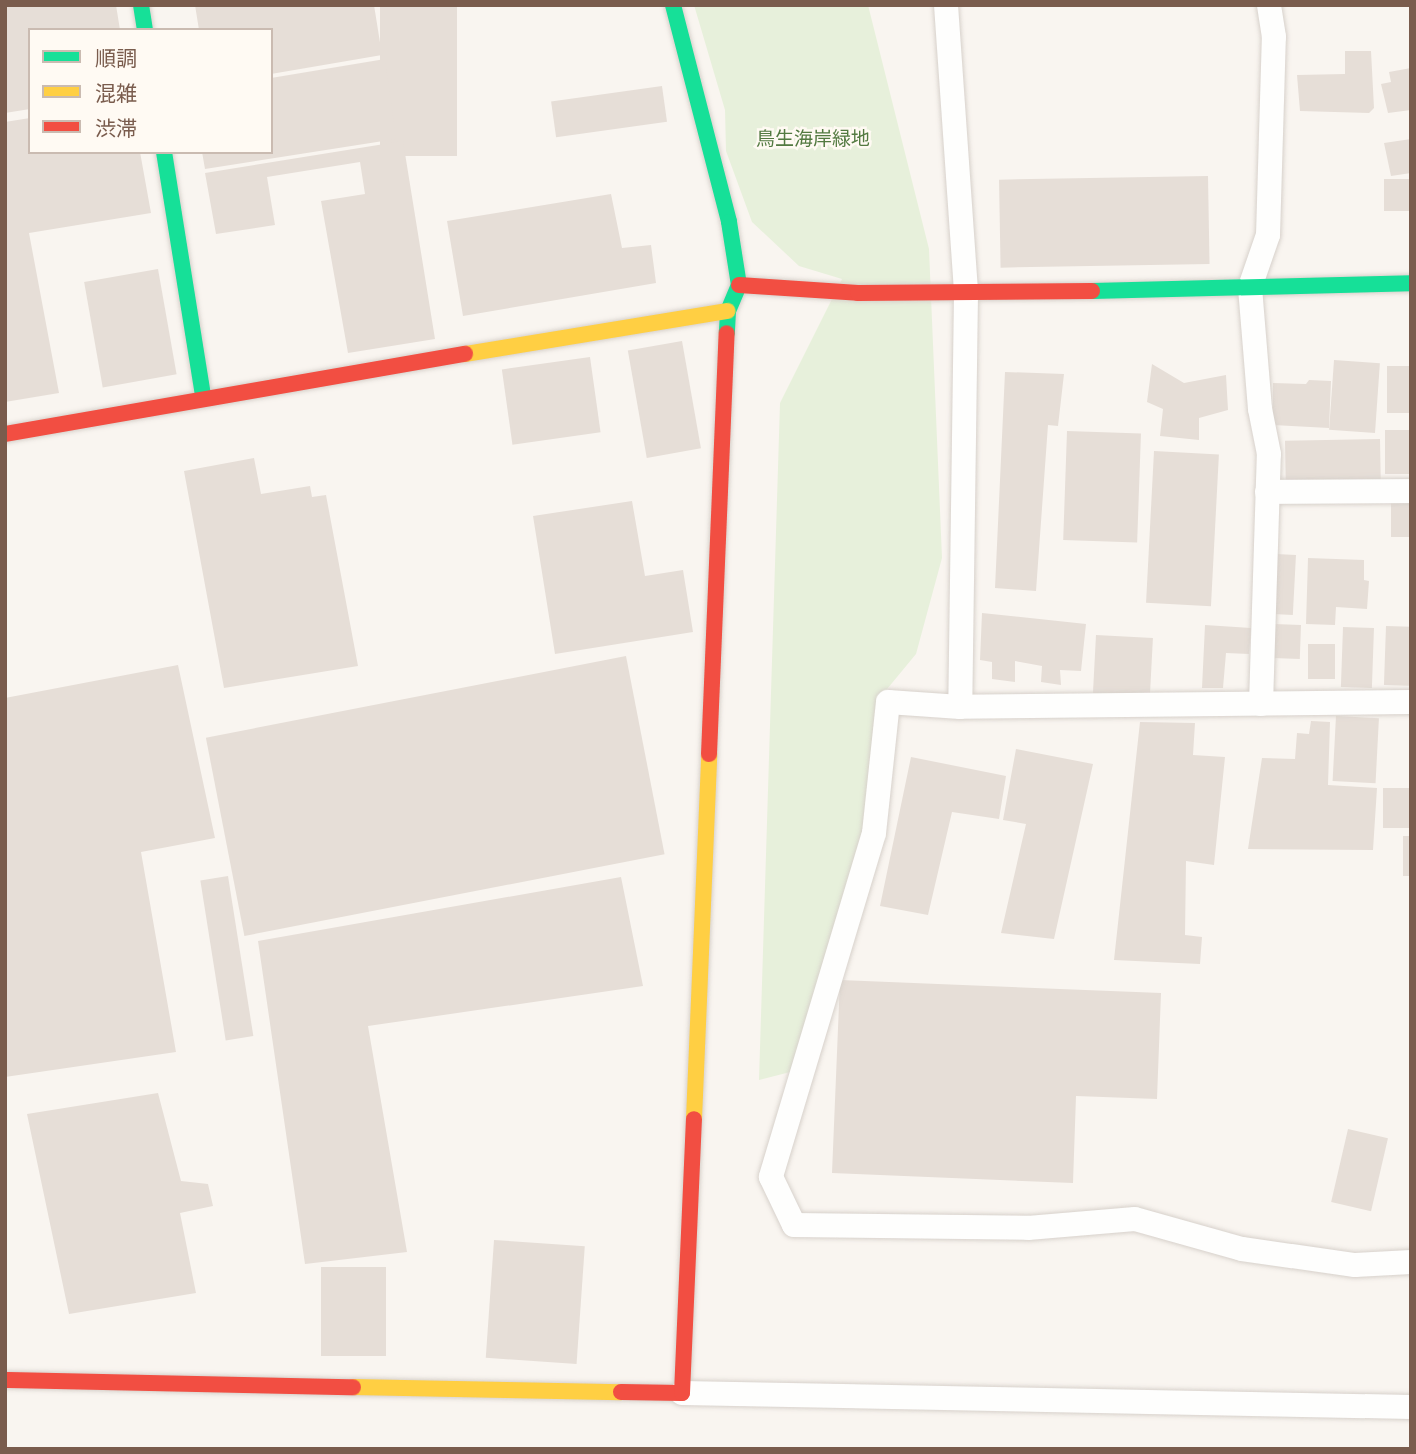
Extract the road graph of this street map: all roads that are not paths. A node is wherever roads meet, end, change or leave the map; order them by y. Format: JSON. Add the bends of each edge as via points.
{"nodes":[{"id":1,"x":141,"y":5,"type":"edge"},
{"id":2,"x":673,"y":5,"type":"edge"},
{"id":3,"x":946,"y":5,"type":"edge"},
{"id":4,"x":1269,"y":5,"type":"edge"},
{"id":5,"x":145,"y":28,"type":"edge"},
{"id":6,"x":164,"y":154,"type":"edge"},
{"id":7,"x":1411,"y":283,"type":"edge"},
{"id":8,"x":739,"y":285,"type":"junction"},
{"id":9,"x":1250,"y":287,"type":"junction"},
{"id":10,"x":966,"y":294,"type":"junction"},
{"id":11,"x":728,"y":311,"type":"junction"},
{"id":12,"x":203,"y":397,"type":"junction"},
{"id":13,"x":5,"y":434,"type":"edge"},
{"id":14,"x":1411,"y":491,"type":"edge"},
{"id":15,"x":1267,"y":492,"type":"junction"},
{"id":16,"x":1411,"y":702,"type":"edge"},
{"id":17,"x":1261,"y":704,"type":"junction"},
{"id":18,"x":960,"y":707,"type":"junction"},
{"id":19,"x":1411,"y":1262,"type":"edge"},
{"id":20,"x":5,"y":1380,"type":"edge"},
{"id":21,"x":682,"y":1393,"type":"junction"},
{"id":22,"x":1411,"y":1408,"type":"edge"}],
"edges":[{"from":1,"to":5,"type":"street"},
{"from":2,"to":8,"type":"street","via":[[729,222]]},
{"from":3,"to":10,"type":"street"},
{"from":4,"to":9,"type":"street","via":[[1274,37],[1268,235]]},
{"from":6,"to":12,"type":"street"},
{"from":7,"to":9,"type":"street"},
{"from":8,"to":10,"type":"street"},
{"from":8,"to":11,"type":"street"},
{"from":9,"to":10,"type":"street"},
{"from":9,"to":15,"type":"street","via":[[1269,454]]},
{"from":10,"to":18,"type":"street"},
{"from":11,"to":12,"type":"street"},
{"from":11,"to":21,"type":"street"},
{"from":12,"to":13,"type":"street"},
{"from":14,"to":15,"type":"street"},
{"from":15,"to":17,"type":"street"},
{"from":16,"to":17,"type":"street"},
{"from":17,"to":18,"type":"street"},
{"from":18,"to":19,"type":"street","via":[[888,702],[874,833],[771,1177],[794,1225],[1028,1228],[1135,1219],[1242,1249],[1355,1265]]},
{"from":20,"to":21,"type":"street"},
{"from":21,"to":22,"type":"street"}]}
